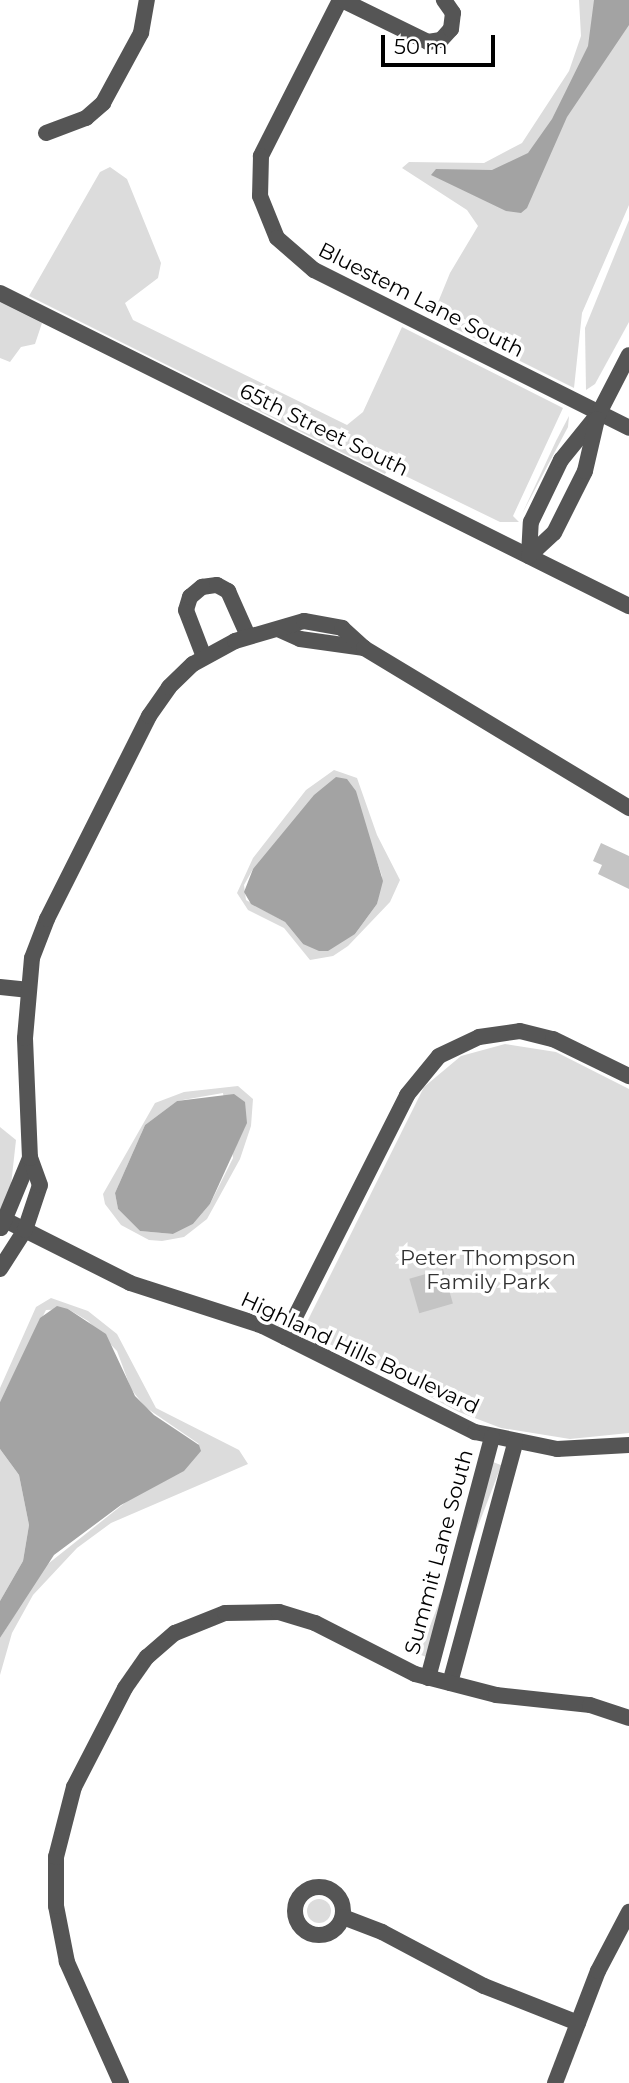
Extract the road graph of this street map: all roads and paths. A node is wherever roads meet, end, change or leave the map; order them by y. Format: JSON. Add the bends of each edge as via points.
{"nodes":[{"id":1,"x":147,"y":0,"type":"edge"},
{"id":2,"x":341,"y":0,"type":"edge"},
{"id":3,"x":444,"y":0,"type":"edge"},
{"id":4,"x":46,"y":133,"type":"dead end"},
{"id":5,"x":0,"y":293,"type":"edge"},
{"id":6,"x":629,"y":355,"type":"edge"},
{"id":7,"x":599,"y":413,"type":"junction"},
{"id":8,"x":629,"y":428,"type":"edge"},
{"id":9,"x":529,"y":556,"type":"junction"},
{"id":10,"x":629,"y":606,"type":"edge"},
{"id":11,"x":248,"y":636,"type":"junction"},
{"id":12,"x":204,"y":657,"type":"junction"},
{"id":13,"x":629,"y":807,"type":"edge"},
{"id":14,"x":0,"y":987,"type":"edge"},
{"id":15,"x":27,"y":990,"type":"junction"},
{"id":16,"x":629,"y":1076,"type":"edge"},
{"id":17,"x":30,"y":1158,"type":"junction"},
{"id":18,"x":2,"y":1225,"type":"edge"},
{"id":19,"x":25,"y":1230,"type":"junction"},
{"id":20,"x":0,"y":1269,"type":"edge"},
{"id":21,"x":285,"y":1337,"type":"junction"},
{"id":22,"x":492,"y":1437,"type":"junction"},
{"id":23,"x":515,"y":1444,"type":"junction"},
{"id":24,"x":629,"y":1445,"type":"edge"},
{"id":25,"x":428,"y":1678,"type":"junction"},
{"id":26,"x":450,"y":1684,"type":"junction"},
{"id":27,"x":629,"y":1718,"type":"edge"},
{"id":28,"x":629,"y":1912,"type":"edge"},
{"id":29,"x":343,"y":1917,"type":"dead end"},
{"id":30,"x":578,"y":2023,"type":"junction"},
{"id":31,"x":121,"y":2083,"type":"edge"},
{"id":32,"x":555,"y":2083,"type":"edge"}],
"edges":[{"from":1,"to":4,"type":"street","via":[[144,27],[106,99],[86,118]]},
{"from":2,"to":3,"type":"street","via":[[428,43],[441,40],[451,29],[453,13]]},
{"from":2,"to":7,"type":"street","name":"Bluestem Lane South","via":[[261,156],[260,197],[277,238],[314,270]]},
{"from":5,"to":9,"type":"street","name":"65th Street South"},
{"from":6,"to":7,"type":"street"},
{"from":7,"to":8,"type":"street","name":"Bluestem Lane South"},
{"from":7,"to":9,"type":"street","via":[[584,471],[554,533]]},
{"from":7,"to":9,"type":"street","via":[[561,460],[531,522]]},
{"from":9,"to":10,"type":"street","name":"65th Street South"},
{"from":11,"to":12,"type":"street"},
{"from":11,"to":12,"type":"street","via":[[228,591],[217,585],[202,587],[190,597],[186,610]]},
{"from":11,"to":13,"type":"street","via":[[280,630],[300,639],[364,648]]},
{"from":12,"to":15,"type":"street","via":[[173,682],[149,716],[47,919],[32,958]]},
{"from":14,"to":15,"type":"street"},
{"from":15,"to":17,"type":"street"},
{"from":16,"to":21,"type":"street","via":[[553,1039],[520,1031],[479,1037],[439,1055],[407,1094]]},
{"from":17,"to":18,"type":"street"},
{"from":17,"to":19,"type":"street","via":[[40,1185]]},
{"from":18,"to":19,"type":"street","name":"Highland Hills Boulevard"},
{"from":19,"to":20,"type":"street"},
{"from":19,"to":21,"type":"street","name":"Highland Hills Boulevard","via":[[130,1283],[237,1316]]},
{"from":21,"to":22,"type":"street","name":"Highland Hills Boulevard"},
{"from":22,"to":23,"type":"street","name":"Highland Hills Boulevard"},
{"from":22,"to":25,"type":"street","name":"Summit Lane South"},
{"from":23,"to":24,"type":"street","name":"Highland Hills Boulevard","via":[[564,1450]]},
{"from":23,"to":26,"type":"street"},
{"from":25,"to":26,"type":"street"},
{"from":25,"to":31,"type":"street","via":[[394,1666],[310,1620],[267,1610],[229,1612],[196,1622],[141,1663],[73,1791],[55,1869],[56,1906],[67,1962]]},
{"from":26,"to":27,"type":"street","via":[[496,1695],[590,1705]]},
{"from":28,"to":30,"type":"street"},
{"from":29,"to":30,"type":"street","via":[[383,1932],[484,1986]]},
{"from":30,"to":32,"type":"street"}]}
